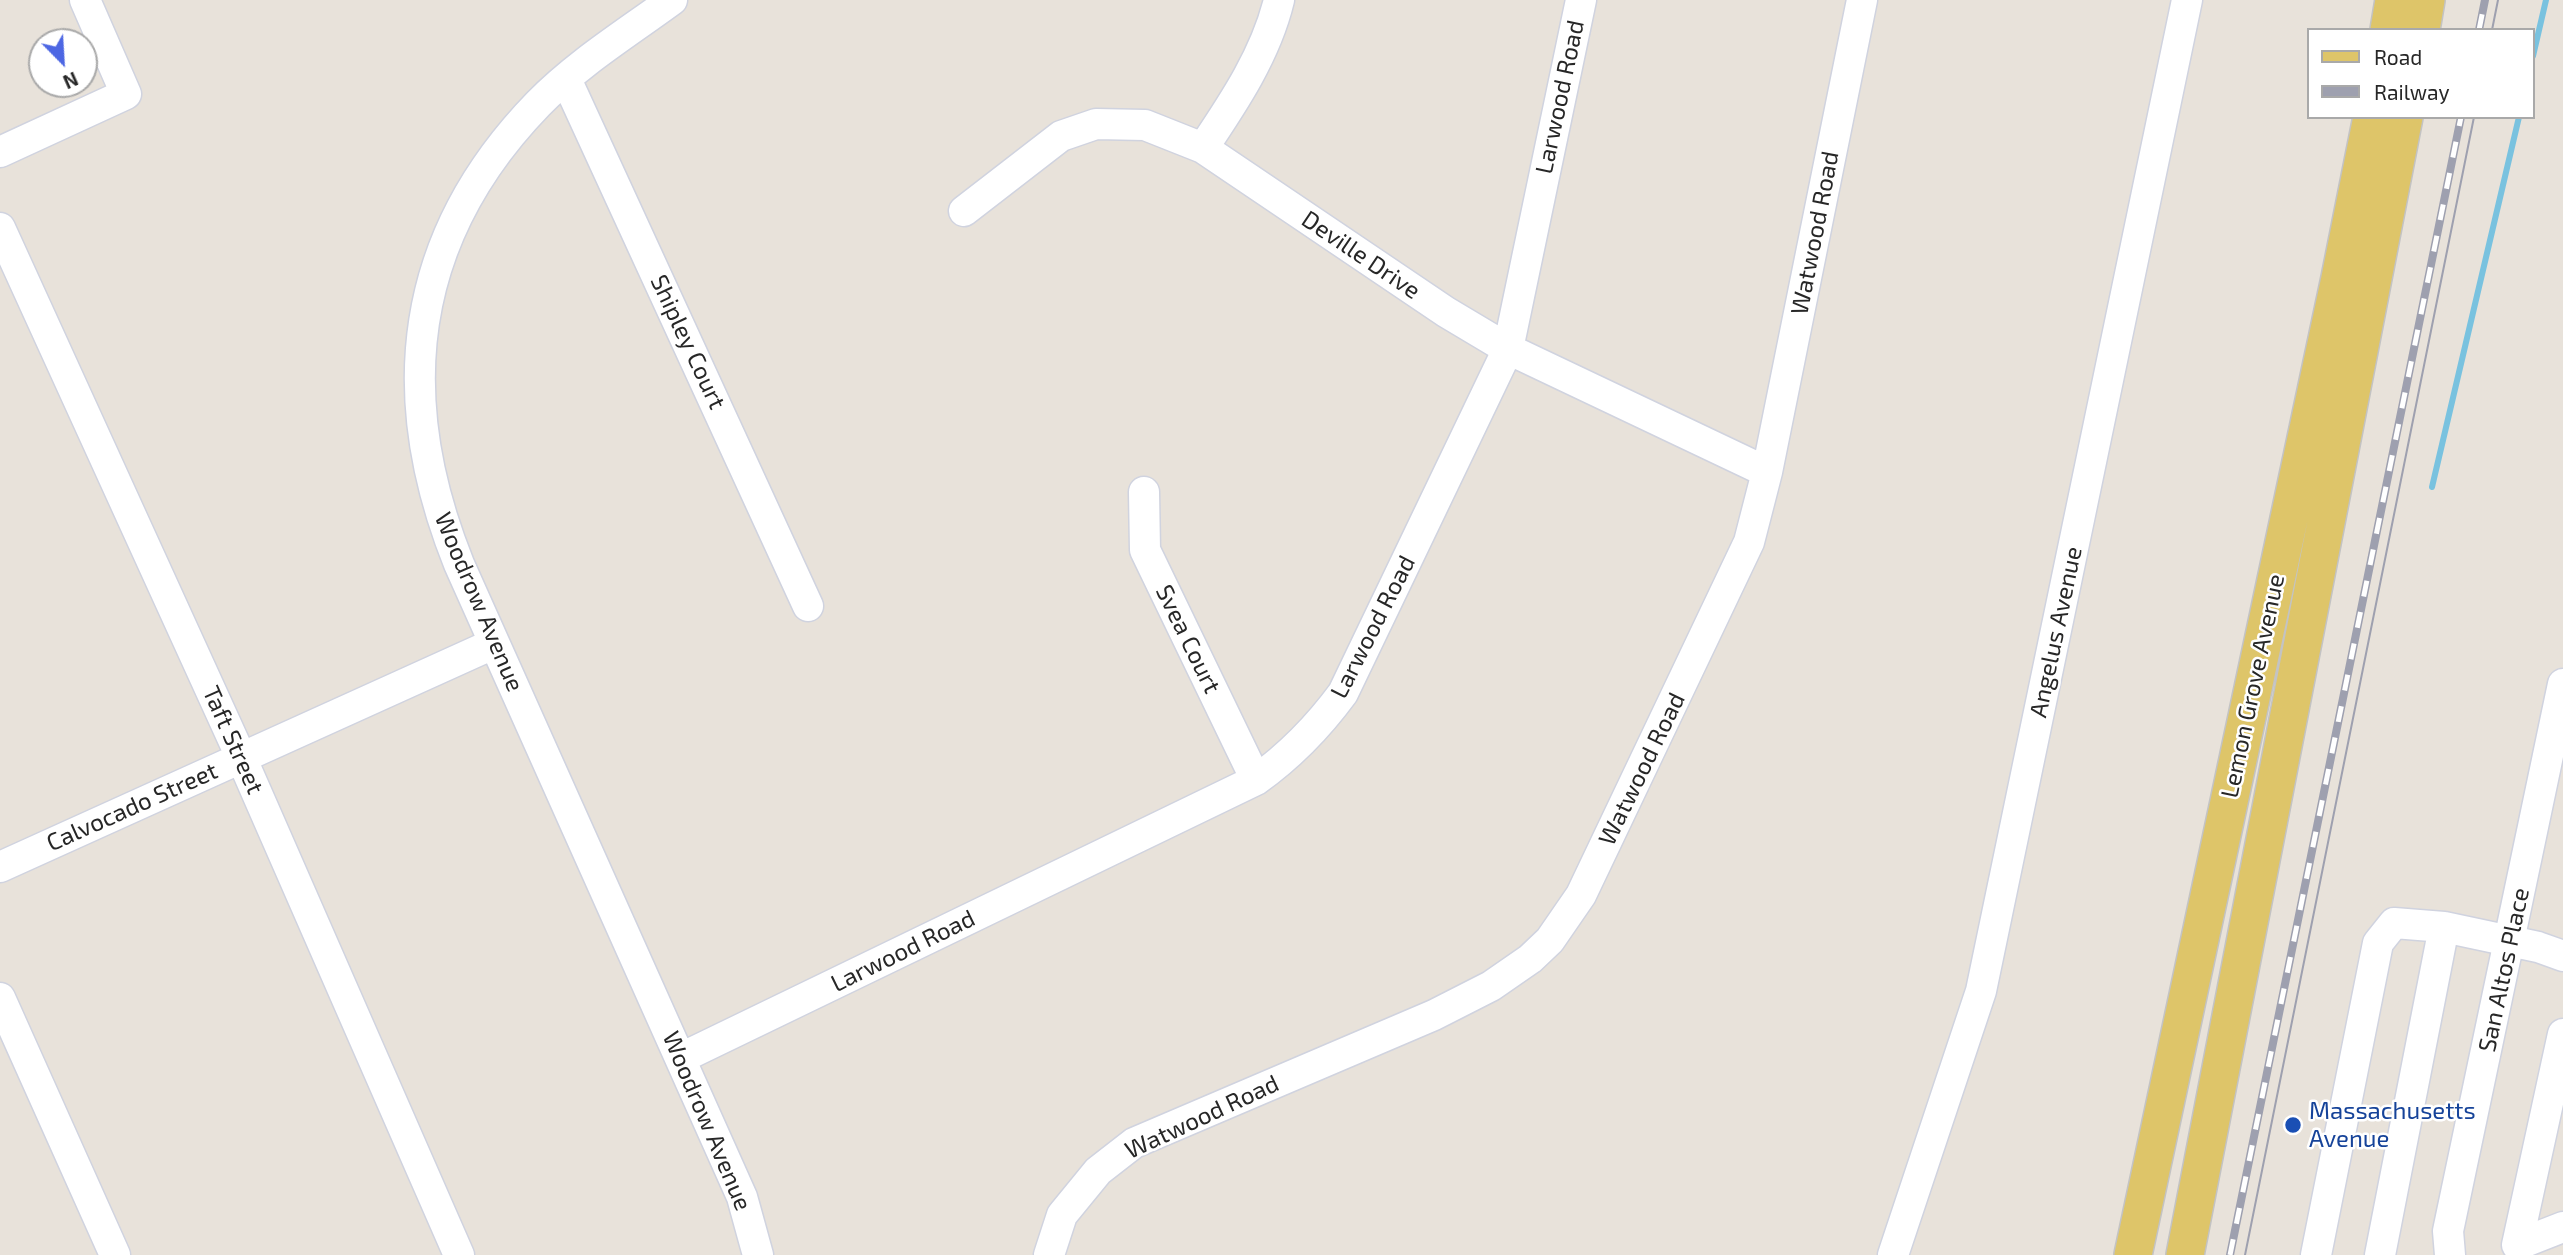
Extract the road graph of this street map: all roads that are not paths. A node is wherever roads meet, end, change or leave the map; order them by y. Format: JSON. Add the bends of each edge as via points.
{"nodes":[{"id":1,"x":85,"y":0,"type":"edge"},
{"id":2,"x":672,"y":0,"type":"edge"},
{"id":3,"x":1279,"y":0,"type":"edge"},
{"id":4,"x":1581,"y":0,"type":"edge"},
{"id":5,"x":1862,"y":0,"type":"edge"},
{"id":6,"x":2187,"y":0,"type":"edge"},
{"id":7,"x":2394,"y":0,"type":"edge"},
{"id":8,"x":2427,"y":0,"type":"edge"},
{"id":9,"x":2389,"y":28,"type":"edge"},
{"id":10,"x":2421,"y":28,"type":"edge"},
{"id":11,"x":566,"y":79,"type":"junction"},
{"id":12,"x":2372,"y":119,"type":"edge"},
{"id":13,"x":2404,"y":119,"type":"edge"},
{"id":14,"x":1203,"y":148,"type":"junction"},
{"id":15,"x":0,"y":152,"type":"edge"},
{"id":16,"x":964,"y":211,"type":"dead end"},
{"id":17,"x":0,"y":228,"type":"edge"},
{"id":18,"x":1508,"y":349,"type":"junction"},
{"id":19,"x":1767,"y":472,"type":"junction"},
{"id":20,"x":1144,"y":492,"type":"dead end"},
{"id":21,"x":808,"y":606,"type":"dead end"},
{"id":22,"x":494,"y":644,"type":"junction"},
{"id":23,"x":2563,"y":684,"type":"edge"},
{"id":24,"x":241,"y":757,"type":"junction"},
{"id":25,"x":1256,"y":780,"type":"junction"},
{"id":26,"x":0,"y":867,"type":"edge"},
{"id":27,"x":2444,"y":927,"type":"junction"},
{"id":28,"x":2510,"y":942,"type":"junction"},
{"id":29,"x":2563,"y":956,"type":"edge"},
{"id":30,"x":0,"y":998,"type":"edge"},
{"id":31,"x":2563,"y":1034,"type":"edge"},
{"id":32,"x":681,"y":1058,"type":"junction"},
{"id":33,"x":2563,"y":1227,"type":"edge"},
{"id":34,"x":115,"y":1255,"type":"edge"},
{"id":35,"x":458,"y":1255,"type":"edge"},
{"id":36,"x":758,"y":1255,"type":"edge"},
{"id":37,"x":1049,"y":1255,"type":"edge"},
{"id":38,"x":1894,"y":1255,"type":"edge"},
{"id":39,"x":2133,"y":1255,"type":"edge"},
{"id":40,"x":2185,"y":1255,"type":"edge"},
{"id":41,"x":2316,"y":1255,"type":"edge"},
{"id":42,"x":2380,"y":1255,"type":"edge"},
{"id":43,"x":2450,"y":1255,"type":"edge"}],
"edges":[{"from":1,"to":15,"type":"street","via":[[126,94]]},
{"from":2,"to":11,"type":"street","name":"Woodrow Avenue"},
{"from":3,"to":14,"type":"street","via":[[1259,56]]},
{"from":4,"to":18,"type":"street","name":"Larwood Road"},
{"from":5,"to":19,"type":"street","name":"Watwood Road"},
{"from":6,"to":38,"type":"street","name":"Angelus Avenue","via":[[1981,991]]},
{"from":7,"to":9,"type":"main road"},
{"from":8,"to":10,"type":"main road"},
{"from":11,"to":21,"type":"street","name":"Shipley Court"},
{"from":11,"to":22,"type":"street","name":"Woodrow Avenue","via":[[515,129],[473,188],[442,254],[424,324],[419,396],[426,467],[443,526]]},
{"from":12,"to":39,"type":"main road","name":"Lemon Grove Avenue"},
{"from":13,"to":40,"type":"main road","name":"Lemon Grove Avenue"},
{"from":14,"to":16,"type":"street","name":"Deville Drive","via":[[1146,125],[1096,124],[1046,145]]},
{"from":14,"to":18,"type":"street","name":"Deville Drive"},
{"from":17,"to":24,"type":"street","name":"Taft Street"},
{"from":18,"to":19,"type":"street","name":"Deville Drive"},
{"from":18,"to":25,"type":"street","name":"Larwood Road","via":[[1343,692],[1319,726]]},
{"from":19,"to":37,"type":"street","name":"Watwood Road","via":[[1749,542],[1730,585],[1581,895],[1550,940],[1508,976],[1434,1015],[1134,1143],[1098,1171],[1062,1215]]},
{"from":20,"to":25,"type":"street","name":"Svea Court","via":[[1145,550]]},
{"from":22,"to":24,"type":"street","name":"Calvocado Street"},
{"from":22,"to":32,"type":"street","name":"Woodrow Avenue"},
{"from":23,"to":28,"type":"street","name":"San Altos Place"},
{"from":24,"to":26,"type":"street","name":"Calvocado Street"},
{"from":24,"to":35,"type":"street","name":"Taft Street"},
{"from":25,"to":32,"type":"street","name":"Larwood Road"},
{"from":27,"to":28,"type":"street"},
{"from":27,"to":41,"type":"street","via":[[2394,923],[2378,943]]},
{"from":27,"to":42,"type":"street"},
{"from":28,"to":29,"type":"street"},
{"from":28,"to":43,"type":"street","name":"San Altos Place","via":[[2448,1231]]},
{"from":30,"to":34,"type":"street"},
{"from":31,"to":33,"type":"street","via":[[2518,1245]]},
{"from":32,"to":36,"type":"street","name":"Woodrow Avenue","via":[[742,1197]]}]}
